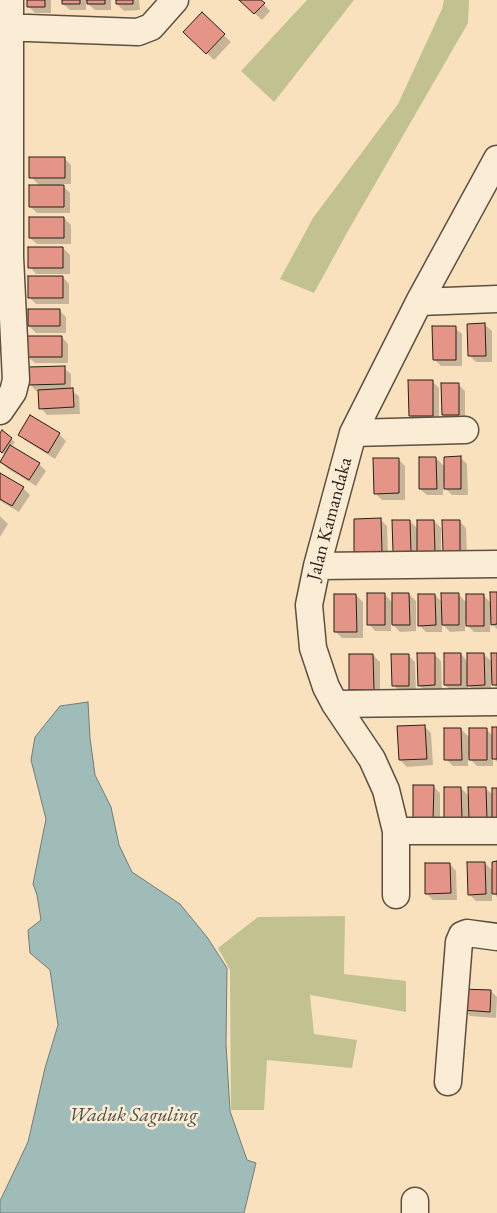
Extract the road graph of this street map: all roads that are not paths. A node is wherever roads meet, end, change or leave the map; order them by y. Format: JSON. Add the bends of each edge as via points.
{"nodes":[{"id":1,"x":10,"y":0,"type":"edge"},
{"id":2,"x":175,"y":0,"type":"edge"},
{"id":3,"x":5,"y":27,"type":"edge"},
{"id":4,"x":5,"y":142,"type":"edge"},
{"id":5,"x":497,"y":159,"type":"edge"},
{"id":6,"x":5,"y":257,"type":"edge"},
{"id":7,"x":497,"y":299,"type":"edge"},
{"id":8,"x":419,"y":302,"type":"junction"},
{"id":9,"x":8,"y":380,"type":"edge"},
{"id":10,"x":0,"y":410,"type":"edge"},
{"id":11,"x":465,"y":430,"type":"dead end"},
{"id":12,"x":353,"y":433,"type":"junction"},
{"id":13,"x":497,"y":564,"type":"edge"},
{"id":14,"x":317,"y":566,"type":"junction"},
{"id":15,"x":497,"y":702,"type":"edge"},
{"id":16,"x":336,"y":704,"type":"junction"},
{"id":17,"x":396,"y":831,"type":"junction"},
{"id":18,"x":497,"y":832,"type":"edge"},
{"id":19,"x":396,"y":895,"type":"dead end"},
{"id":20,"x":497,"y":937,"type":"edge"},
{"id":21,"x":448,"y":1082,"type":"dead end"}],
"edges":[{"from":1,"to":3,"type":"street"},
{"from":2,"to":3,"type":"street","via":[[151,27],[138,32]]},
{"from":3,"to":4,"type":"street"},
{"from":4,"to":6,"type":"street"},
{"from":5,"to":8,"type":"street","name":"Jalan Kamandaka"},
{"from":6,"to":9,"type":"street"},
{"from":7,"to":8,"type":"street"},
{"from":8,"to":12,"type":"street","name":"Jalan Kamandaka"},
{"from":9,"to":10,"type":"street","via":[[13,392]]},
{"from":11,"to":12,"type":"street"},
{"from":12,"to":14,"type":"street","name":"Jalan Kamandaka"},
{"from":13,"to":14,"type":"street"},
{"from":14,"to":16,"type":"street","name":"Jalan Kamandaka","via":[[309,606],[312,648]]},
{"from":15,"to":16,"type":"street"},
{"from":16,"to":17,"type":"street","name":"Jalan Kamandaka","via":[[372,759],[386,790]]},
{"from":17,"to":18,"type":"street"},
{"from":17,"to":19,"type":"street","name":"Jalan Kamandaka"},
{"from":20,"to":21,"type":"street","via":[[467,932],[459,942]]}]}
